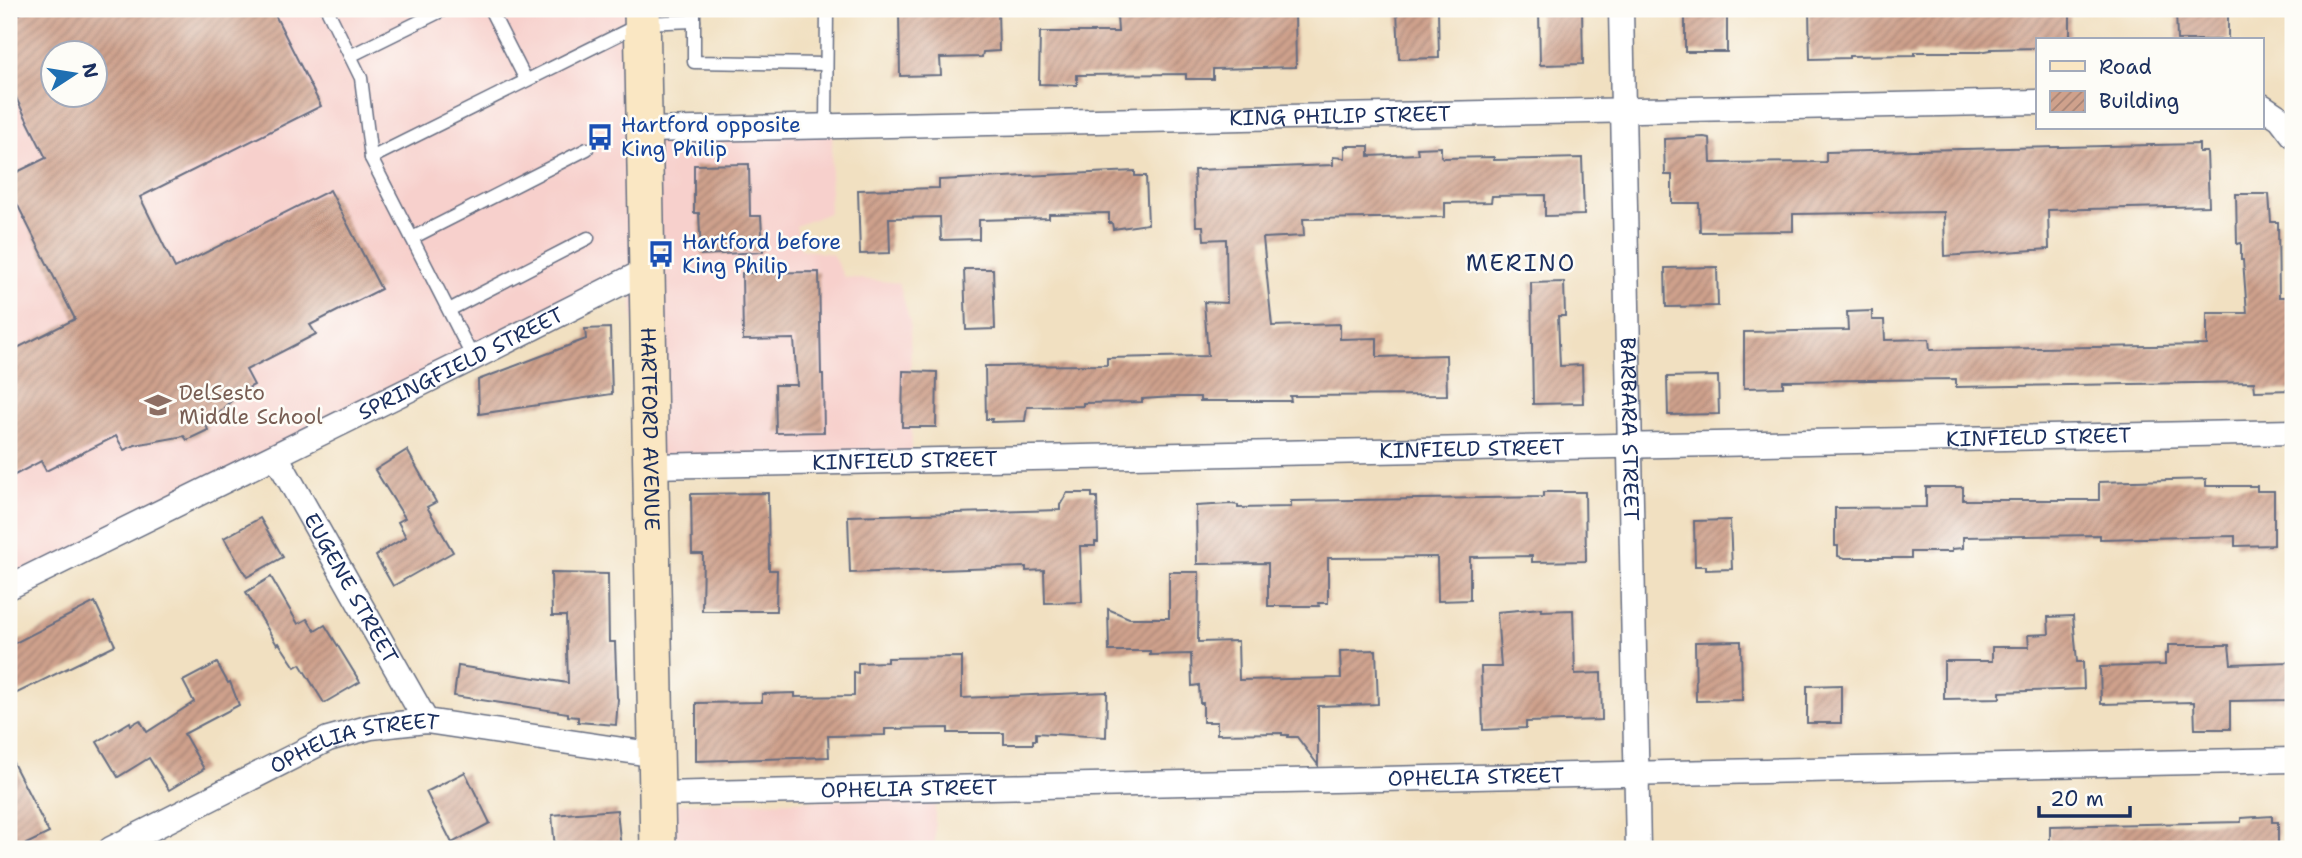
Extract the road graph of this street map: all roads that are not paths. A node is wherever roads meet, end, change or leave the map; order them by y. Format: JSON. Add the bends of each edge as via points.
{"nodes":[{"id":1,"x":327,"y":9,"type":"edge"},
{"id":2,"x":445,"y":9,"type":"edge"},
{"id":3,"x":491,"y":9,"type":"edge"},
{"id":4,"x":827,"y":9,"type":"edge"},
{"id":5,"x":1621,"y":9,"type":"edge"},
{"id":6,"x":694,"y":15,"type":"edge"},
{"id":7,"x":642,"y":16,"type":"edge"},
{"id":8,"x":350,"y":56,"type":"junction"},
{"id":9,"x":826,"y":64,"type":"junction"},
{"id":10,"x":526,"y":80,"type":"junction"},
{"id":11,"x":2036,"y":102,"type":"edge"},
{"id":12,"x":2264,"y":107,"type":"edge"},
{"id":13,"x":1623,"y":110,"type":"junction"},
{"id":14,"x":826,"y":127,"type":"junction"},
{"id":15,"x":644,"y":130,"type":"junction"},
{"id":16,"x":2293,"y":135,"type":"edge"},
{"id":17,"x":587,"y":149,"type":"dead end"},
{"id":18,"x":372,"y":158,"type":"junction"},
{"id":19,"x":412,"y":238,"type":"junction"},
{"id":20,"x":587,"y":238,"type":"dead end"},
{"id":21,"x":647,"y":270,"type":"junction"},
{"id":22,"x":449,"y":310,"type":"junction"},
{"id":23,"x":473,"y":358,"type":"junction"},
{"id":24,"x":2293,"y":432,"type":"edge"},
{"id":25,"x":1630,"y":446,"type":"junction"},
{"id":26,"x":276,"y":456,"type":"junction"},
{"id":27,"x":651,"y":466,"type":"junction"},
{"id":28,"x":9,"y":586,"type":"edge"},
{"id":29,"x":426,"y":721,"type":"junction"},
{"id":30,"x":657,"y":755,"type":"junction"},
{"id":31,"x":2293,"y":760,"type":"edge"},
{"id":32,"x":1636,"y":774,"type":"junction"},
{"id":33,"x":657,"y":794,"type":"junction"},
{"id":34,"x":111,"y":849,"type":"edge"},
{"id":35,"x":659,"y":849,"type":"edge"},
{"id":36,"x":1638,"y":849,"type":"edge"}],
"edges":[{"from":1,"to":8,"type":"lane"},
{"from":2,"to":8,"type":"lane"},
{"from":3,"to":10,"type":"lane"},
{"from":4,"to":9,"type":"lane"},
{"from":5,"to":13,"type":"street","name":"BARBARA STREET"},
{"from":6,"to":7,"type":"lane"},
{"from":6,"to":9,"type":"lane","via":[[694,62]]},
{"from":7,"to":10,"type":"lane"},
{"from":7,"to":15,"type":"main road","name":"HARTFORD AVENUE"},
{"from":8,"to":18,"type":"lane","via":[[361,78]]},
{"from":9,"to":14,"type":"lane"},
{"from":10,"to":18,"type":"lane"},
{"from":11,"to":13,"type":"street","name":"KING PHILIP STREET"},
{"from":12,"to":16,"type":"street"},
{"from":13,"to":14,"type":"street","name":"KING PHILIP STREET"},
{"from":13,"to":25,"type":"street","name":"BARBARA STREET"},
{"from":14,"to":15,"type":"street","name":"KING PHILIP STREET"},
{"from":15,"to":21,"type":"main road","name":"HARTFORD AVENUE"},
{"from":17,"to":19,"type":"lane"},
{"from":18,"to":19,"type":"lane"},
{"from":19,"to":22,"type":"lane"},
{"from":20,"to":22,"type":"lane"},
{"from":21,"to":23,"type":"street","name":"SPRINGFIELD STREET"},
{"from":21,"to":27,"type":"main road","name":"HARTFORD AVENUE"},
{"from":22,"to":23,"type":"lane"},
{"from":23,"to":26,"type":"street","name":"SPRINGFIELD STREET"},
{"from":24,"to":25,"type":"street","name":"KINFIELD STREET"},
{"from":25,"to":27,"type":"street","name":"KINFIELD STREET"},
{"from":25,"to":32,"type":"street","name":"BARBARA STREET"},
{"from":26,"to":28,"type":"street","name":"SPRINGFIELD STREET"},
{"from":26,"to":29,"type":"street","name":"EUGENE STREET"},
{"from":27,"to":30,"type":"main road","name":"HARTFORD AVENUE"},
{"from":29,"to":30,"type":"street","name":"OPHELIA STREET"},
{"from":29,"to":34,"type":"street","name":"OPHELIA STREET","via":[[372,727],[328,739]]},
{"from":30,"to":33,"type":"main road","name":"HARTFORD AVENUE"},
{"from":31,"to":32,"type":"street","name":"OPHELIA STREET"},
{"from":32,"to":33,"type":"street","name":"OPHELIA STREET"},
{"from":32,"to":36,"type":"street","name":"BARBARA STREET"},
{"from":33,"to":35,"type":"main road","name":"HARTFORD AVENUE"}]}
